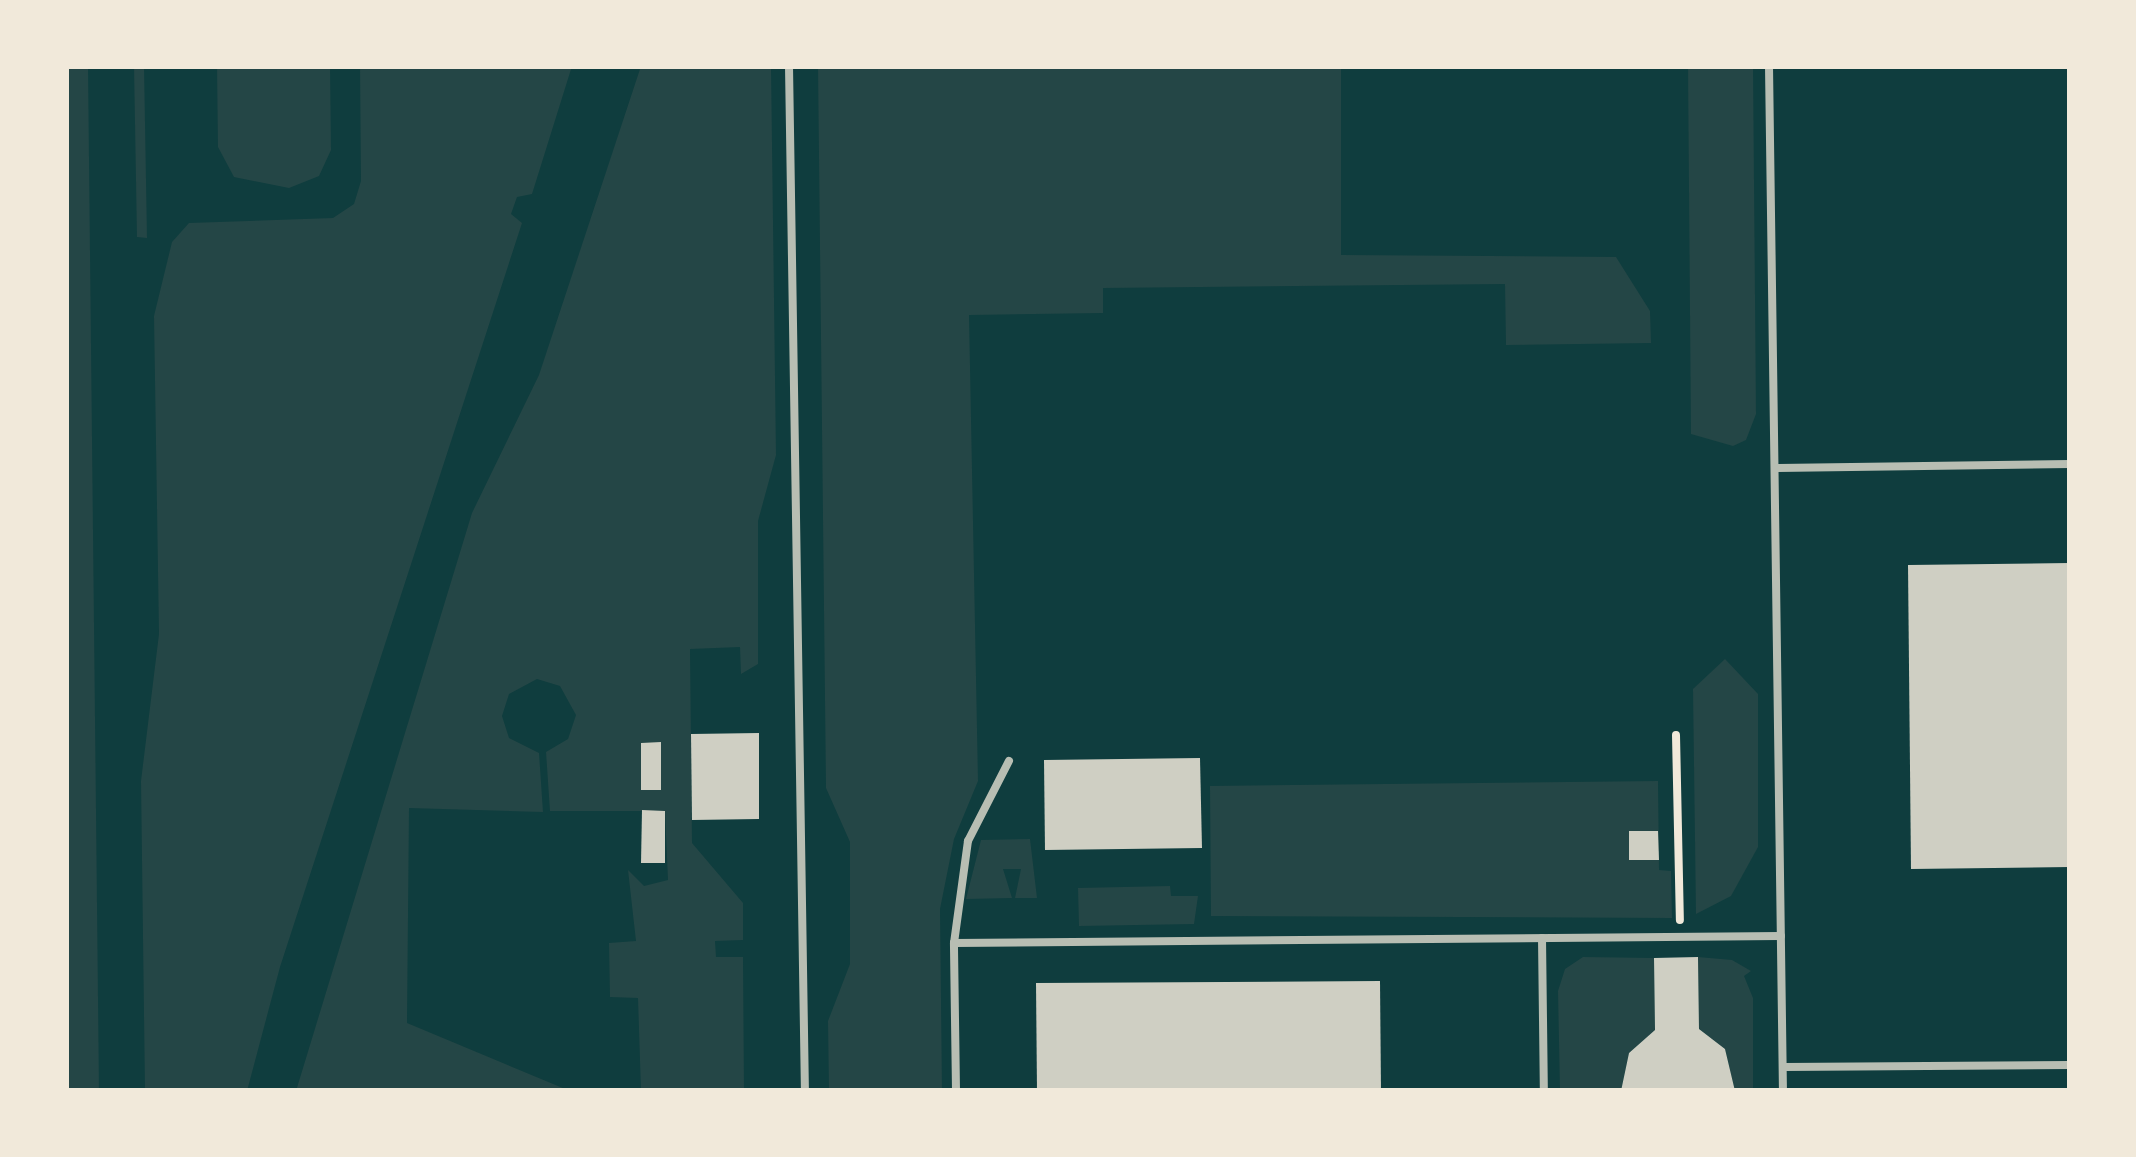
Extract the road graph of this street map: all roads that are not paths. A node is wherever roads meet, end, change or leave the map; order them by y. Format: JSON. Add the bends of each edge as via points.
{"nodes":[{"id":1,"x":789,"y":66,"type":"edge"},
{"id":2,"x":1769,"y":66,"type":"edge"},
{"id":3,"x":2070,"y":464,"type":"edge"},
{"id":4,"x":1774,"y":468,"type":"junction"},
{"id":5,"x":1010,"y":761,"type":"dead end"},
{"id":6,"x":1781,"y":935,"type":"junction"},
{"id":7,"x":1543,"y":938,"type":"junction"},
{"id":8,"x":954,"y":943,"type":"junction"},
{"id":9,"x":2070,"y":1065,"type":"edge"},
{"id":10,"x":1783,"y":1067,"type":"junction"},
{"id":11,"x":805,"y":1091,"type":"edge"},
{"id":12,"x":956,"y":1091,"type":"edge"},
{"id":13,"x":1544,"y":1091,"type":"edge"},
{"id":14,"x":1783,"y":1091,"type":"edge"}],
"edges":[{"from":1,"to":11,"type":"lane"},
{"from":2,"to":4,"type":"lane"},
{"from":3,"to":4,"type":"lane"},
{"from":4,"to":6,"type":"lane"},
{"from":5,"to":8,"type":"lane","via":[[968,841]]},
{"from":6,"to":7,"type":"lane"},
{"from":6,"to":10,"type":"lane"},
{"from":7,"to":8,"type":"lane"},
{"from":7,"to":13,"type":"lane"},
{"from":8,"to":12,"type":"lane"},
{"from":9,"to":10,"type":"lane"},
{"from":10,"to":14,"type":"lane"}]}
